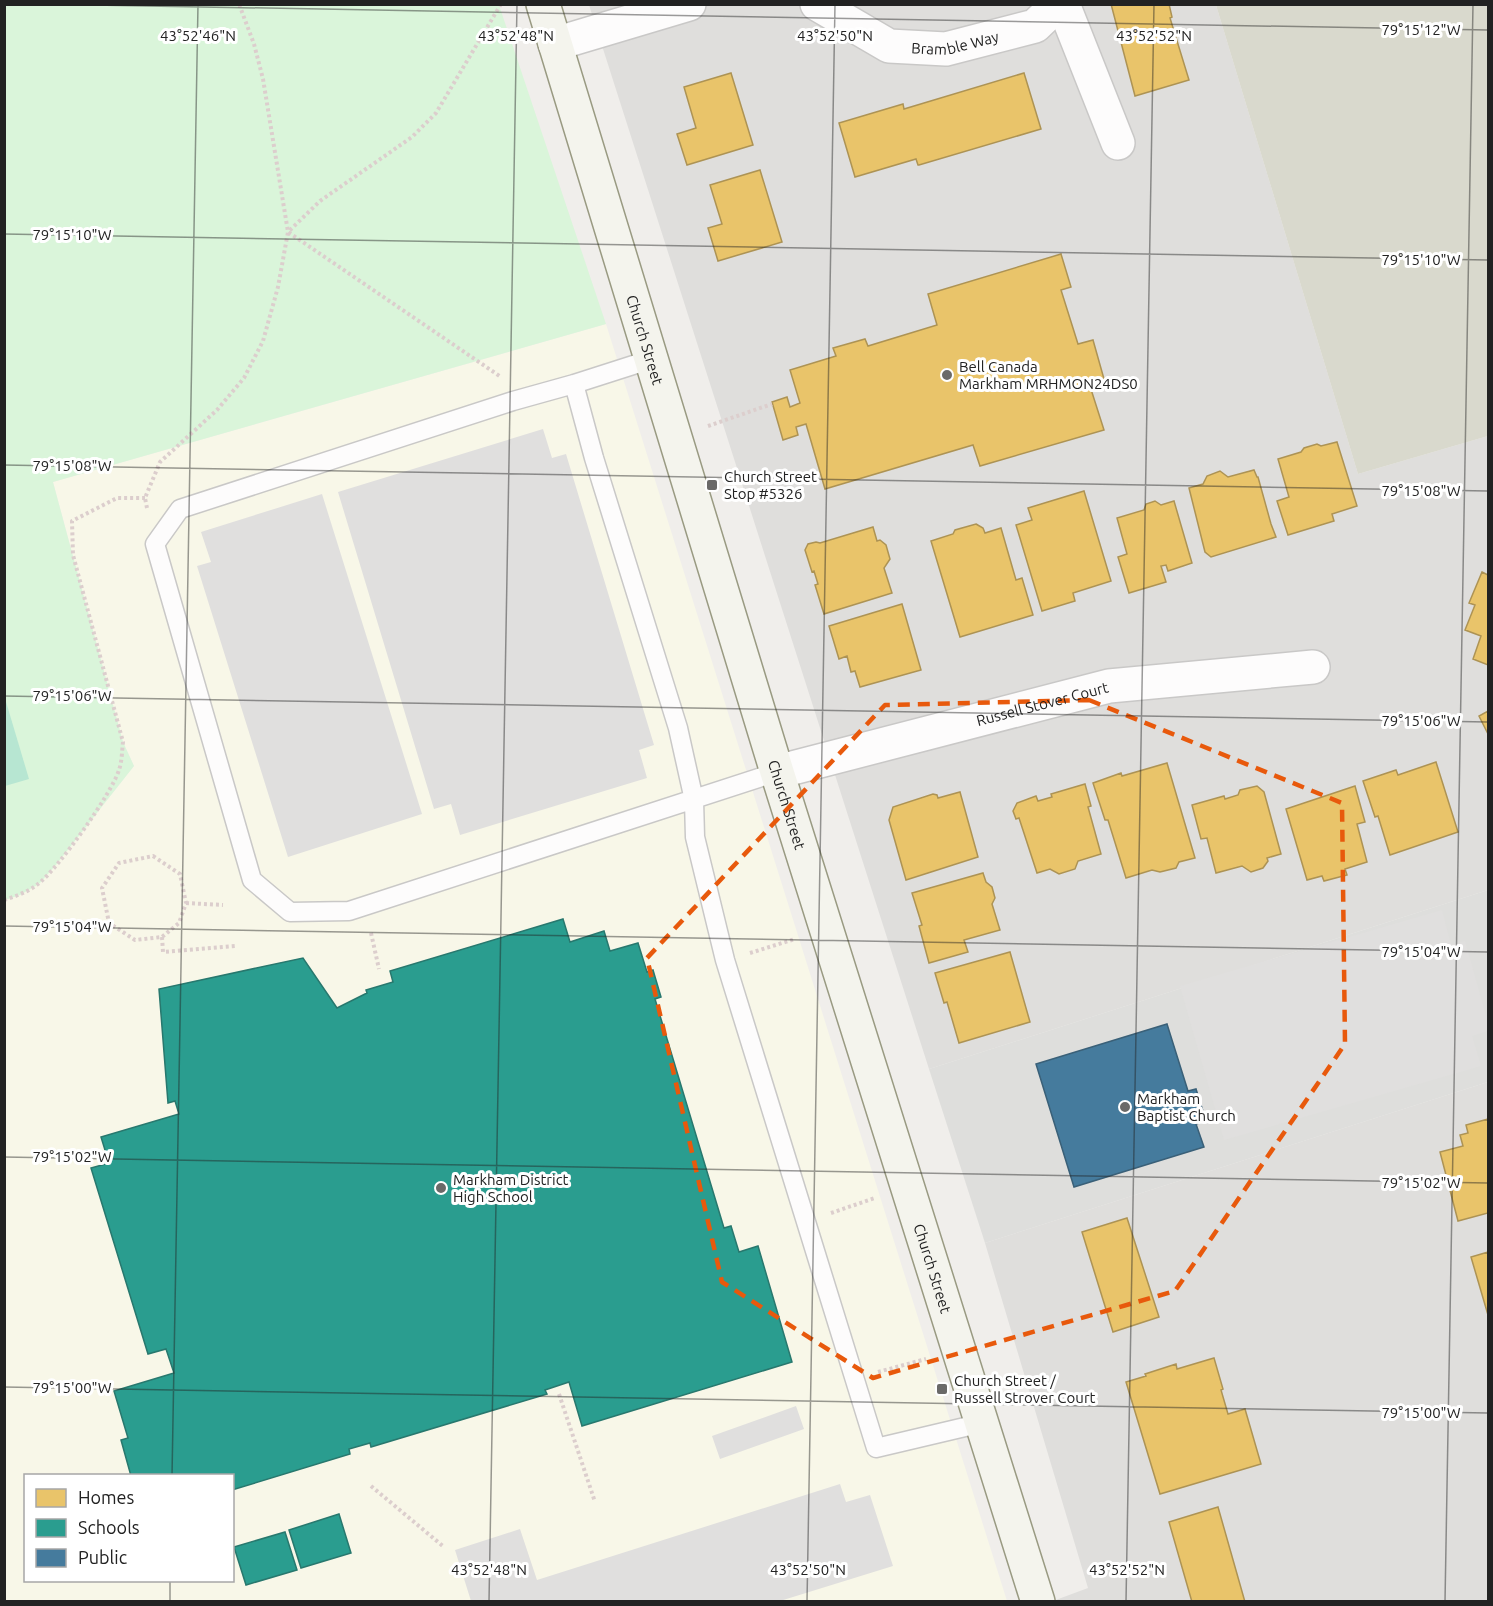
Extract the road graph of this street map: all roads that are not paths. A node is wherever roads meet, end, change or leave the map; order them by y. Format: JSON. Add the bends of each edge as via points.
{"nodes":[{"id":1,"x":543,"y":4,"type":"edge"},
{"id":2,"x":689,"y":4,"type":"edge"},
{"id":3,"x":817,"y":4,"type":"edge"},
{"id":4,"x":1058,"y":4,"type":"edge"},
{"id":5,"x":1063,"y":4,"type":"edge"},
{"id":6,"x":555,"y":44,"type":"junction"},
{"id":7,"x":1118,"y":143,"type":"dead end"},
{"id":8,"x":652,"y":359,"type":"junction"},
{"id":9,"x":574,"y":384,"type":"junction"},
{"id":10,"x":1313,"y":667,"type":"dead end"},
{"id":11,"x":777,"y":772,"type":"junction"},
{"id":12,"x":694,"y":800,"type":"junction"},
{"id":13,"x":982,"y":1423,"type":"junction"},
{"id":14,"x":1038,"y":1602,"type":"edge"}],
"edges":[{"from":1,"to":6,"type":"street","name":"Church Street"},
{"from":2,"to":6,"type":"street"},
{"from":3,"to":4,"type":"street","name":"Bramble Way","via":[[889,46],[946,49],[1035,26]]},
{"from":5,"to":7,"type":"street"},
{"from":6,"to":8,"type":"street","name":"Church Street"},
{"from":8,"to":9,"type":"lane"},
{"from":8,"to":11,"type":"street","name":"Church Street"},
{"from":9,"to":12,"type":"lane","via":[[678,728]]},
{"from":9,"to":12,"type":"lane","via":[[513,400],[180,509],[155,544],[252,880],[290,912],[349,911]]},
{"from":10,"to":11,"type":"street","name":"Russell Stover Court","via":[[1109,686]]},
{"from":11,"to":12,"type":"lane"},
{"from":11,"to":13,"type":"street","name":"Church Street"},
{"from":12,"to":13,"type":"lane","via":[[695,837],[725,960],[876,1448]]},
{"from":13,"to":14,"type":"street","name":"Church Street"}]}
